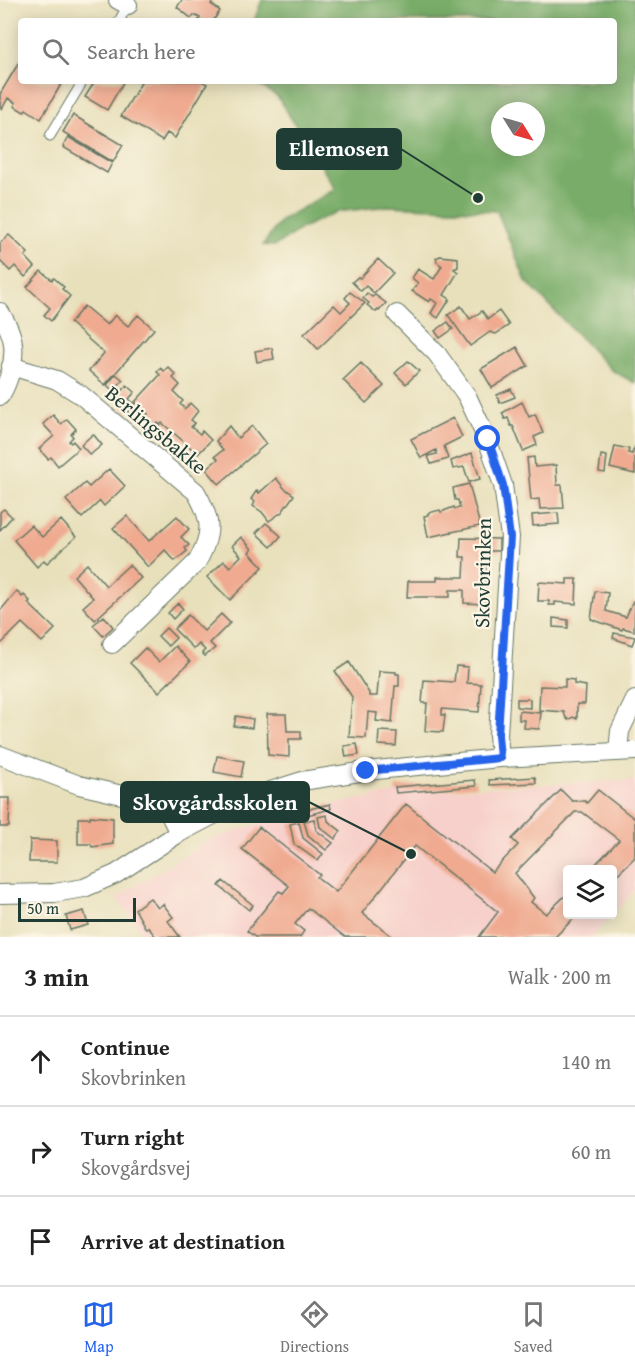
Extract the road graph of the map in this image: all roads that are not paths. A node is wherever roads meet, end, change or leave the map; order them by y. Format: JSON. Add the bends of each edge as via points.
{"nodes":[{"id":1,"x":81,"y":84,"type":"edge"},
{"id":2,"x":50,"y":136,"type":"dead end"},
{"id":3,"x":0,"y":312,"type":"edge"},
{"id":4,"x":397,"y":314,"type":"dead end"},
{"id":5,"x":11,"y":366,"type":"junction"},
{"id":6,"x":0,"y":396,"type":"edge"},
{"id":7,"x":112,"y":644,"type":"dead end"},
{"id":8,"x":635,"y":700,"type":"edge"},
{"id":9,"x":626,"y":751,"type":"edge"},
{"id":10,"x":0,"y":755,"type":"edge"},
{"id":11,"x":500,"y":758,"type":"junction"},
{"id":12,"x":179,"y":833,"type":"junction"},
{"id":13,"x":0,"y":894,"type":"edge"}],
"edges":[{"from":1,"to":2,"type":"lane"},
{"from":3,"to":5,"type":"street","via":[[13,343]]},
{"from":4,"to":11,"type":"street","name":"Skovbrinken","via":[[437,354],[467,396],[488,439],[503,485],[510,537],[498,735]]},
{"from":5,"to":6,"type":"street"},
{"from":5,"to":7,"type":"street","name":"Berlingsbakke","via":[[57,380],[81,395],[196,492],[208,512],[206,546],[197,562]]},
{"from":8,"to":9,"type":"street","via":[[620,731]]},
{"from":9,"to":11,"type":"street"},
{"from":10,"to":12,"type":"street","via":[[79,785],[148,801],[168,811]]},
{"from":11,"to":12,"type":"street","via":[[302,780],[242,800]]},
{"from":12,"to":13,"type":"street","via":[[116,874],[84,888]]}]}
